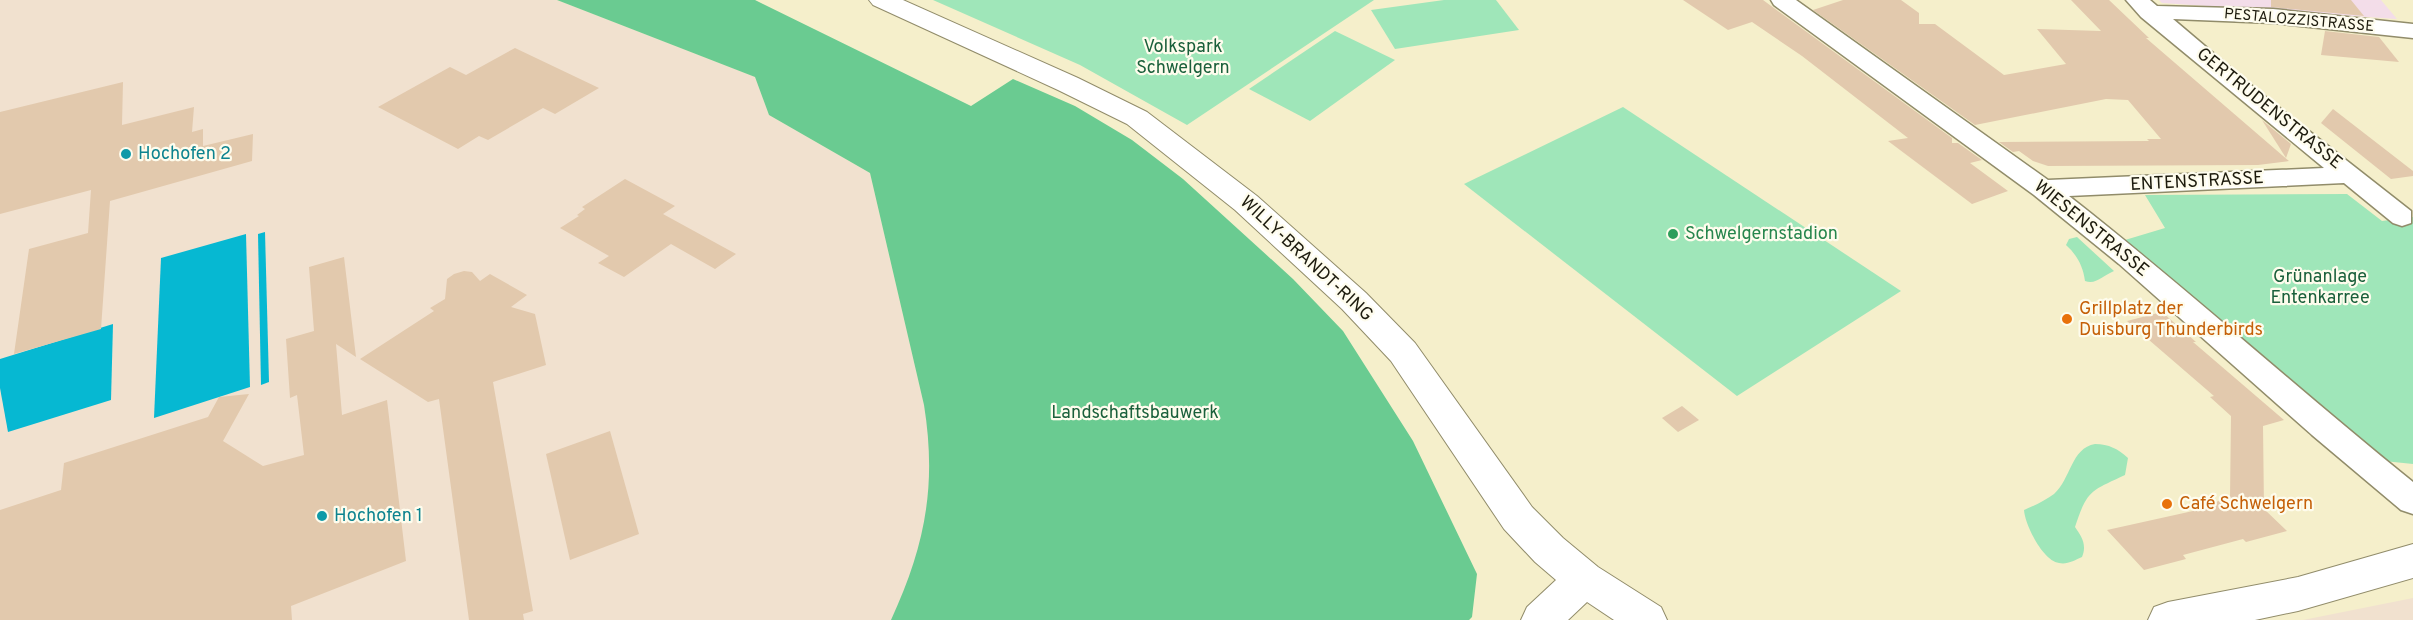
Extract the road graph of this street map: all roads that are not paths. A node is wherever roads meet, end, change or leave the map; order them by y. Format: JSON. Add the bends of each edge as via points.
{"nodes":[{"id":1,"x":882,"y":0,"type":"edge"},
{"id":2,"x":1782,"y":0,"type":"edge"},
{"id":3,"x":2143,"y":6,"type":"edge"},
{"id":4,"x":2413,"y":32,"type":"edge"},
{"id":5,"x":2351,"y":176,"type":"junction"},
{"id":6,"x":2043,"y":189,"type":"junction"},
{"id":7,"x":2402,"y":217,"type":"dead end"},
{"id":8,"x":2413,"y":501,"type":"edge"},
{"id":9,"x":2413,"y":561,"type":"edge"},
{"id":10,"x":1584,"y":579,"type":"junction"},
{"id":11,"x":1541,"y":620,"type":"edge"},
{"id":12,"x":1647,"y":620,"type":"edge"},
{"id":13,"x":2168,"y":620,"type":"edge"}],
"edges":[{"from":1,"to":10,"type":"main road","name":"WILLY-BRANDT-RING","via":[[1137,118],[1246,203],[1354,301],[1403,352],[1518,518]]},
{"from":2,"to":6,"type":"street","name":"WIESENSTRASSE"},
{"from":3,"to":4,"type":"street","name":"PESTALOZZISTRASSE"},
{"from":3,"to":5,"type":"street","name":"GERTRUDENSTRASSE"},
{"from":5,"to":6,"type":"street","name":"ENTENSTRASSE"},
{"from":5,"to":7,"type":"street","name":"GERTRUDENSTRASSE"},
{"from":6,"to":8,"type":"street","name":"WIESENSTRASSE","via":[[2129,257]]},
{"from":9,"to":13,"type":"main road","via":[[2298,594]]},
{"from":10,"to":11,"type":"main road"},
{"from":10,"to":12,"type":"main road","name":"WILLY-BRANDT-RING"}]}
